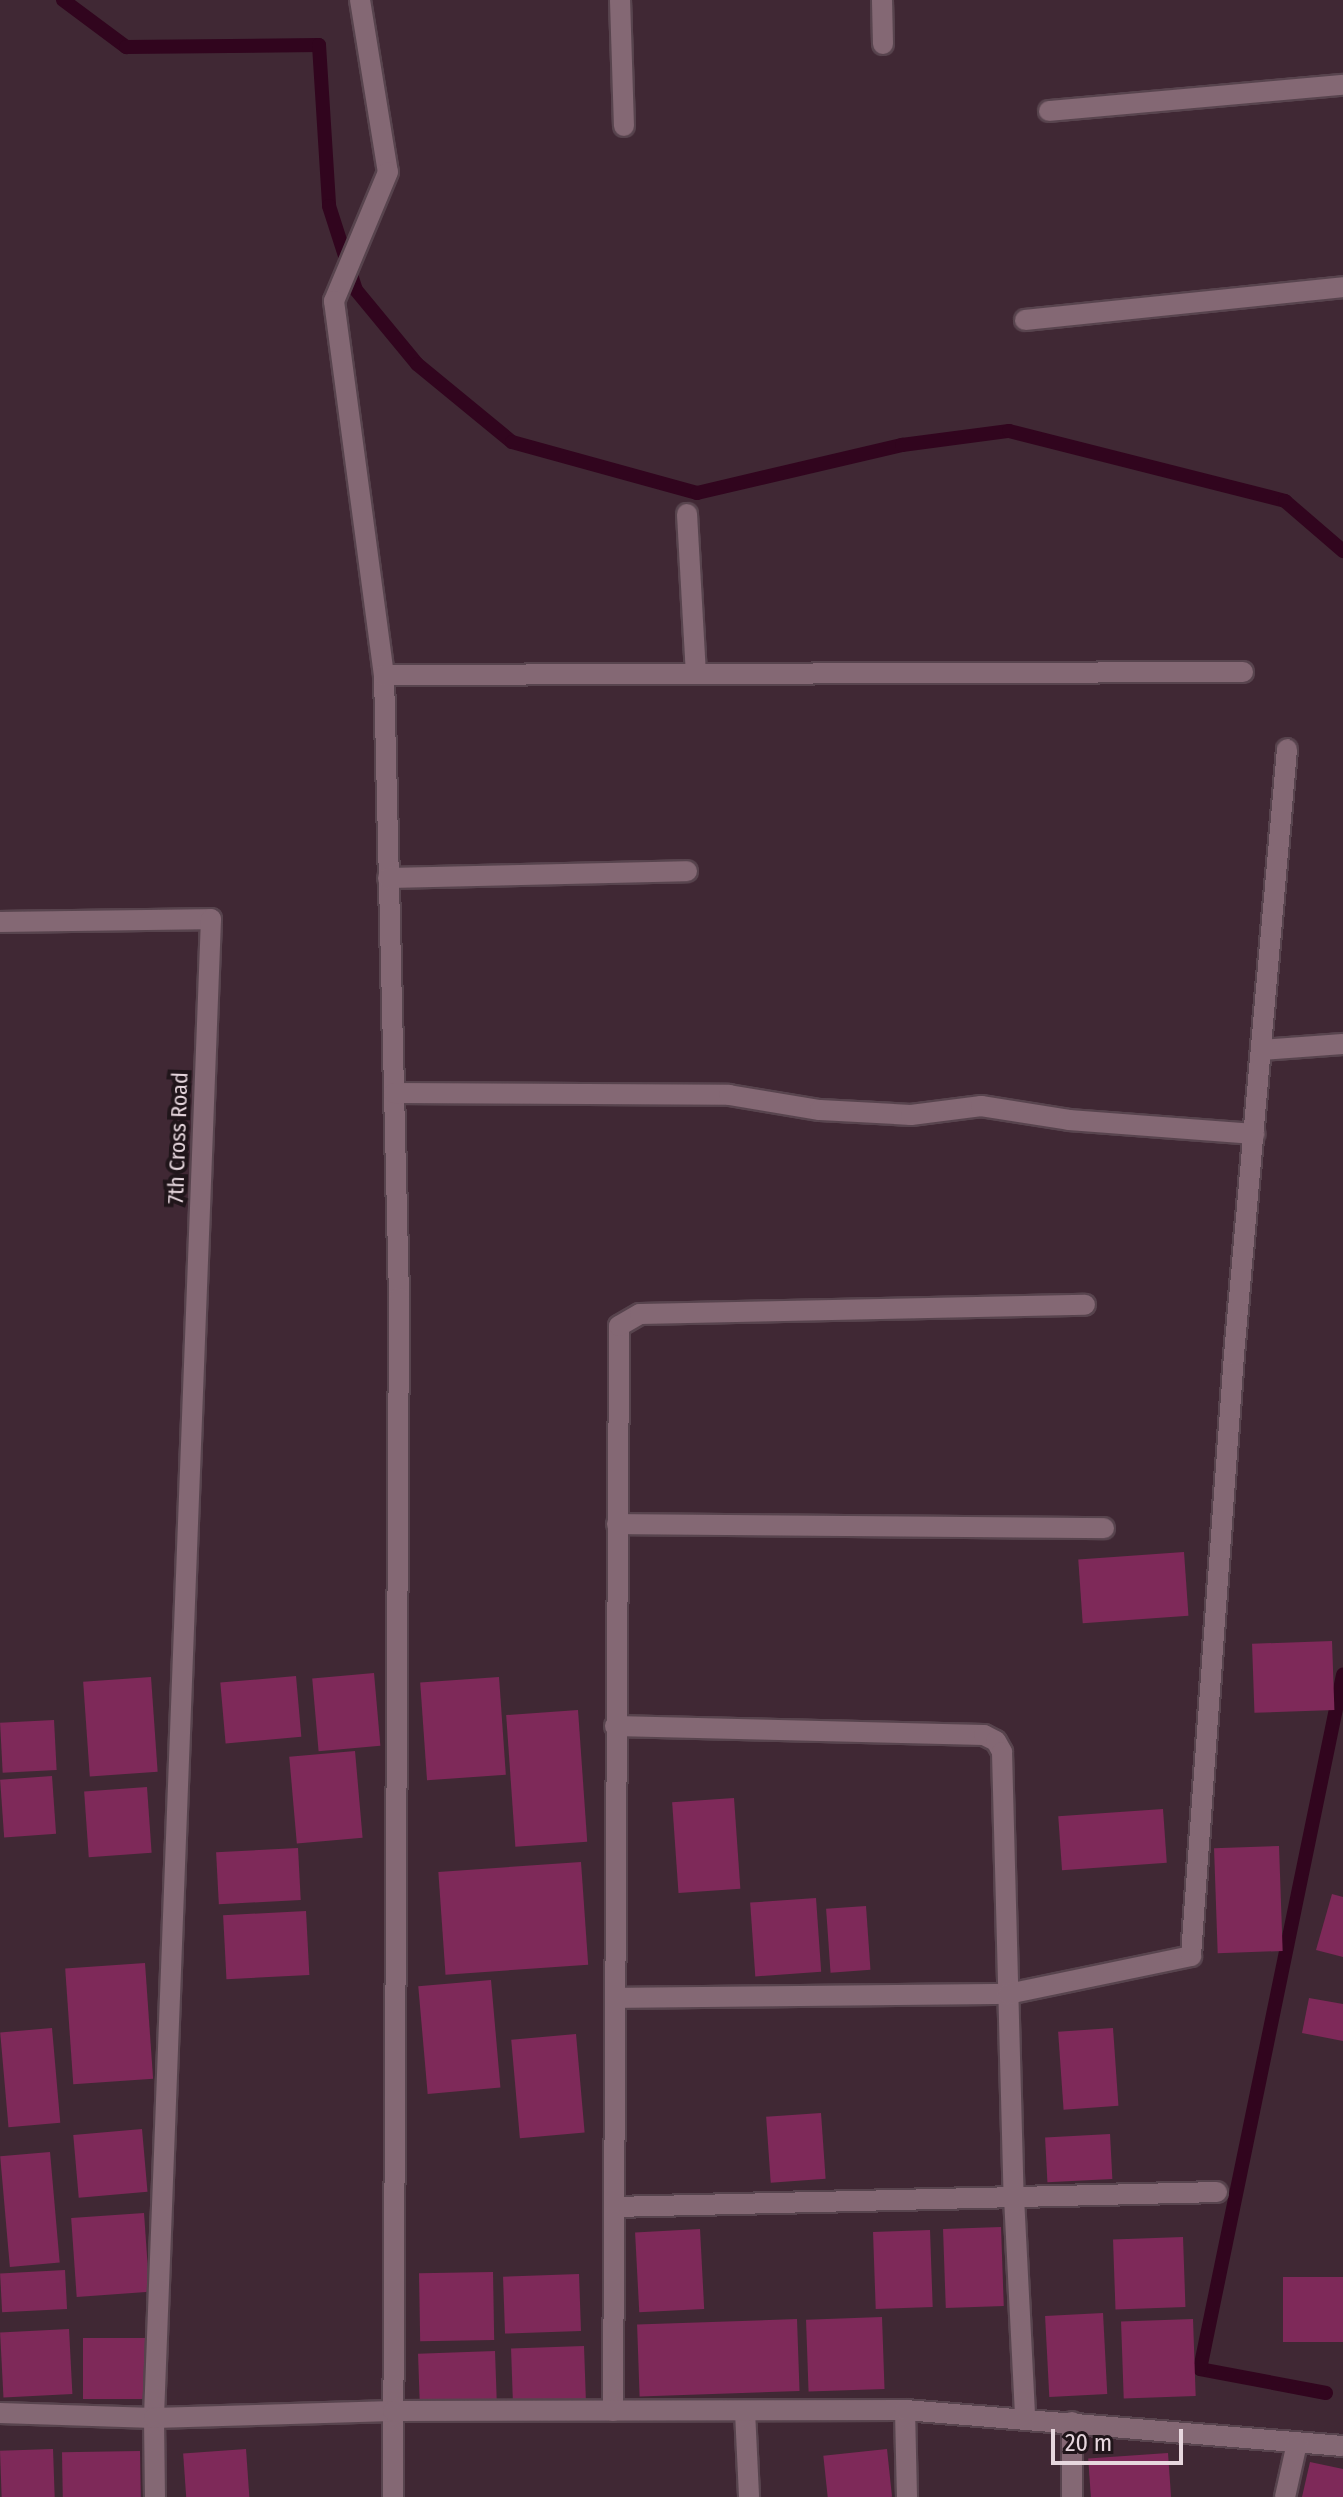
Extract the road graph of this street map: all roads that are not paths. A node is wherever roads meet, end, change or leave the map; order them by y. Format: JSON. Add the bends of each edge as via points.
{"nodes":[{"id":1,"x":360,"y":0,"type":"edge"},
{"id":2,"x":620,"y":0,"type":"edge"},
{"id":3,"x":882,"y":0,"type":"edge"},
{"id":4,"x":883,"y":44,"type":"dead end"},
{"id":5,"x":1343,"y":85,"type":"edge"},
{"id":6,"x":1049,"y":111,"type":"dead end"},
{"id":7,"x":624,"y":126,"type":"dead end"},
{"id":8,"x":1343,"y":287,"type":"edge"},
{"id":9,"x":1025,"y":320,"type":"dead end"},
{"id":10,"x":687,"y":514,"type":"dead end"},
{"id":11,"x":1243,"y":672,"type":"dead end"},
{"id":12,"x":696,"y":674,"type":"junction"},
{"id":13,"x":384,"y":675,"type":"junction"},
{"id":14,"x":1287,"y":749,"type":"dead end"},
{"id":15,"x":687,"y":871,"type":"dead end"},
{"id":16,"x":388,"y":878,"type":"junction"},
{"id":17,"x":0,"y":922,"type":"edge"},
{"id":18,"x":1343,"y":1044,"type":"edge"},
{"id":19,"x":1261,"y":1050,"type":"junction"},
{"id":20,"x":394,"y":1093,"type":"junction"},
{"id":21,"x":1254,"y":1134,"type":"junction"},
{"id":22,"x":1085,"y":1305,"type":"dead end"},
{"id":23,"x":617,"y":1524,"type":"junction"},
{"id":24,"x":1104,"y":1528,"type":"dead end"},
{"id":25,"x":615,"y":1726,"type":"junction"},
{"id":26,"x":1008,"y":1994,"type":"junction"},
{"id":27,"x":616,"y":1998,"type":"junction"},
{"id":28,"x":1217,"y":2192,"type":"dead end"},
{"id":29,"x":1014,"y":2197,"type":"junction"},
{"id":30,"x":614,"y":2207,"type":"junction"},
{"id":31,"x":905,"y":2410,"type":"junction"},
{"id":32,"x":393,"y":2411,"type":"junction"},
{"id":33,"x":613,"y":2411,"type":"junction"},
{"id":34,"x":745,"y":2411,"type":"junction"},
{"id":35,"x":0,"y":2413,"type":"edge"},
{"id":36,"x":1025,"y":2417,"type":"junction"},
{"id":37,"x":154,"y":2418,"type":"junction"},
{"id":38,"x":1072,"y":2422,"type":"junction"},
{"id":39,"x":1297,"y":2443,"type":"junction"},
{"id":40,"x":1343,"y":2446,"type":"edge"},
{"id":41,"x":155,"y":2497,"type":"edge"},
{"id":42,"x":393,"y":2497,"type":"edge"},
{"id":43,"x":749,"y":2497,"type":"edge"},
{"id":44,"x":907,"y":2497,"type":"edge"},
{"id":45,"x":1072,"y":2497,"type":"edge"},
{"id":46,"x":1285,"y":2497,"type":"edge"}],
"edges":[{"from":1,"to":13,"type":"street","via":[[388,172],[334,301]]},
{"from":2,"to":7,"type":"street"},
{"from":3,"to":4,"type":"street"},
{"from":5,"to":6,"type":"street"},
{"from":8,"to":9,"type":"street"},
{"from":10,"to":12,"type":"street"},
{"from":11,"to":12,"type":"street"},
{"from":12,"to":13,"type":"street"},
{"from":13,"to":16,"type":"street"},
{"from":14,"to":19,"type":"street"},
{"from":15,"to":16,"type":"street"},
{"from":16,"to":20,"type":"street"},
{"from":17,"to":37,"type":"street","name":"7th Cross Road","via":[[211,919]]},
{"from":18,"to":19,"type":"street"},
{"from":19,"to":21,"type":"street"},
{"from":20,"to":21,"type":"street","via":[[729,1095],[820,1110],[911,1115],[981,1106],[1069,1120]]},
{"from":20,"to":32,"type":"street","via":[[399,1330]]},
{"from":21,"to":26,"type":"street","via":[[1191,1956]]},
{"from":22,"to":23,"type":"street","via":[[640,1314],[619,1326]]},
{"from":23,"to":24,"type":"street"},
{"from":23,"to":25,"type":"street"},
{"from":25,"to":26,"type":"street","via":[[984,1735],[996,1741],[1002,1752]]},
{"from":25,"to":27,"type":"street"},
{"from":26,"to":27,"type":"street"},
{"from":26,"to":29,"type":"street"},
{"from":27,"to":30,"type":"street"},
{"from":28,"to":29,"type":"street"},
{"from":29,"to":30,"type":"street"},
{"from":29,"to":36,"type":"street"},
{"from":30,"to":33,"type":"street"},
{"from":31,"to":34,"type":"street"},
{"from":31,"to":36,"type":"street"},
{"from":31,"to":44,"type":"street"},
{"from":32,"to":33,"type":"street"},
{"from":32,"to":37,"type":"street"},
{"from":32,"to":42,"type":"street"},
{"from":33,"to":34,"type":"street"},
{"from":34,"to":43,"type":"street"},
{"from":35,"to":37,"type":"street"},
{"from":36,"to":38,"type":"street"},
{"from":37,"to":41,"type":"street"},
{"from":38,"to":39,"type":"street"},
{"from":38,"to":45,"type":"street"},
{"from":39,"to":40,"type":"street"},
{"from":39,"to":46,"type":"street"}]}
